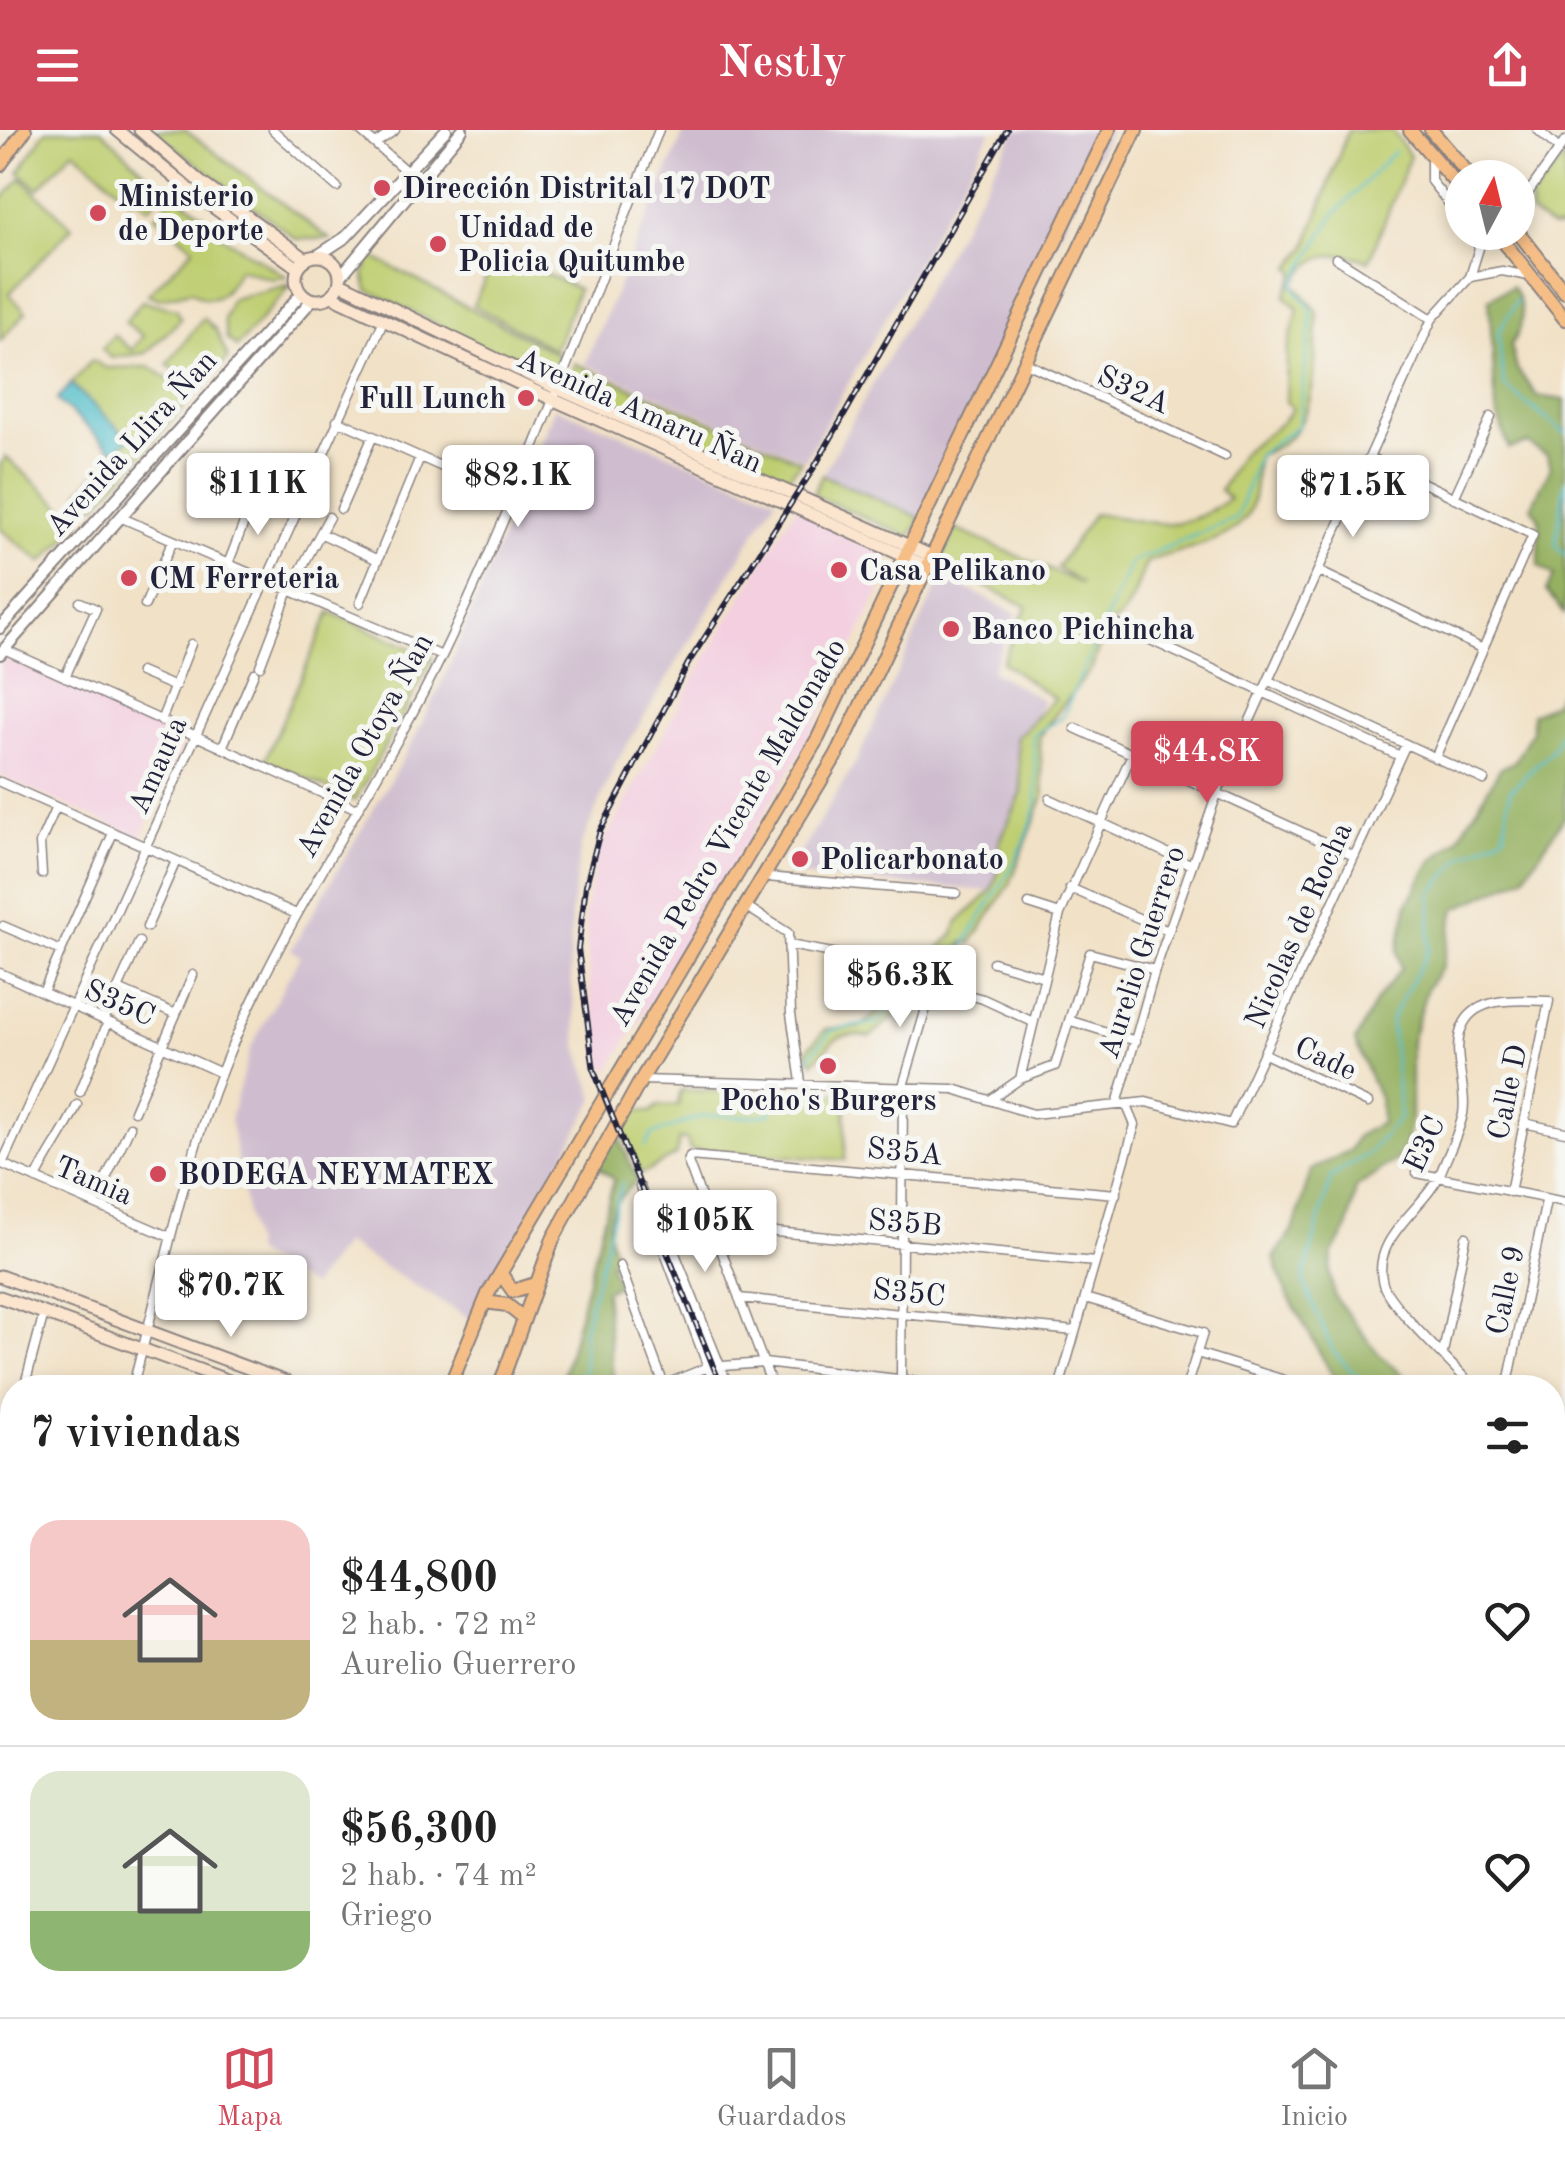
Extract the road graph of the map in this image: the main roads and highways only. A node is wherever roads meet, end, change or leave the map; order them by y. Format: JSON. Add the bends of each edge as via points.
{"nodes":[{"id":1,"x":25,"y":130,"type":"edge"},
{"id":2,"x":117,"y":130,"type":"edge"},
{"id":3,"x":140,"y":130,"type":"edge"},
{"id":4,"x":1109,"y":130,"type":"edge"},
{"id":5,"x":1136,"y":130,"type":"edge"},
{"id":6,"x":1410,"y":130,"type":"edge"},
{"id":7,"x":1430,"y":130,"type":"edge"},
{"id":8,"x":1456,"y":160,"type":"edge"},
{"id":9,"x":0,"y":165,"type":"edge"},
{"id":10,"x":1445,"y":172,"type":"edge"},
{"id":11,"x":1510,"y":250,"type":"edge"},
{"id":12,"x":1532,"y":250,"type":"edge"},
{"id":13,"x":307,"y":261,"type":"junction"},
{"id":14,"x":340,"y":279,"type":"junction"},
{"id":15,"x":1565,"y":292,"type":"edge"},
{"id":16,"x":332,"y":296,"type":"junction"},
{"id":17,"x":1565,"y":319,"type":"edge"},
{"id":18,"x":554,"y":394,"type":"junction"},
{"id":19,"x":911,"y":551,"type":"junction"},
{"id":20,"x":932,"y":562,"type":"junction"},
{"id":21,"x":501,"y":1274,"type":"junction"},
{"id":22,"x":0,"y":1276,"type":"edge"},
{"id":23,"x":532,"y":1286,"type":"junction"},
{"id":24,"x":0,"y":1296,"type":"edge"},
{"id":25,"x":484,"y":1302,"type":"junction"},
{"id":26,"x":522,"y":1317,"type":"junction"},
{"id":27,"x":213,"y":1375,"type":"edge"},
{"id":28,"x":267,"y":1375,"type":"edge"},
{"id":29,"x":454,"y":1375,"type":"edge"},
{"id":30,"x":503,"y":1375,"type":"edge"}],
"edges":[{"from":1,"to":9,"type":"main road"},
{"from":2,"to":13,"type":"main road"},
{"from":3,"to":13,"type":"main road"},
{"from":4,"to":19,"type":"main road","name":"Avenida Pedro Vicente Maldonado"},
{"from":5,"to":20,"type":"main road","name":"Avenida Pedro Vicente Maldonado"},
{"from":6,"to":10,"type":"main road"},
{"from":7,"to":8,"type":"main road"},
{"from":11,"to":17,"type":"main road"},
{"from":12,"to":15,"type":"main road"},
{"from":13,"to":14,"type":"main road","via":[[333,261]]},
{"from":13,"to":16,"type":"main road","via":[[296,277],[307,296]]},
{"from":14,"to":16,"type":"main road"},
{"from":14,"to":18,"type":"main road","name":"Avenida Amaru Ñan"},
{"from":16,"to":18,"type":"main road","name":"Avenida Amaru Ñan"},
{"from":18,"to":19,"type":"main road","name":"Avenida Amaru Ñan"},
{"from":19,"to":20,"type":"main road","name":"Avenida Amaru Ñan"},
{"from":19,"to":21,"type":"main road","name":"Avenida Pedro Vicente Maldonado","via":[[818,738]]},
{"from":20,"to":23,"type":"main road","name":"Avenida Pedro Vicente Maldonado","via":[[840,749],[641,1080]]},
{"from":21,"to":23,"type":"main road","via":[[513,1290]]},
{"from":21,"to":25,"type":"main road","name":"Avenida Pedro Vicente Maldonado"},
{"from":22,"to":28,"type":"main road"},
{"from":23,"to":26,"type":"main road","name":"Avenida Pedro Vicente Maldonado"},
{"from":24,"to":27,"type":"main road"},
{"from":25,"to":26,"type":"main road","via":[[506,1304]]},
{"from":25,"to":29,"type":"main road","name":"Avenida Pedro Vicente Maldonado"},
{"from":26,"to":30,"type":"main road","name":"Avenida Pedro Vicente Maldonado"}]}
